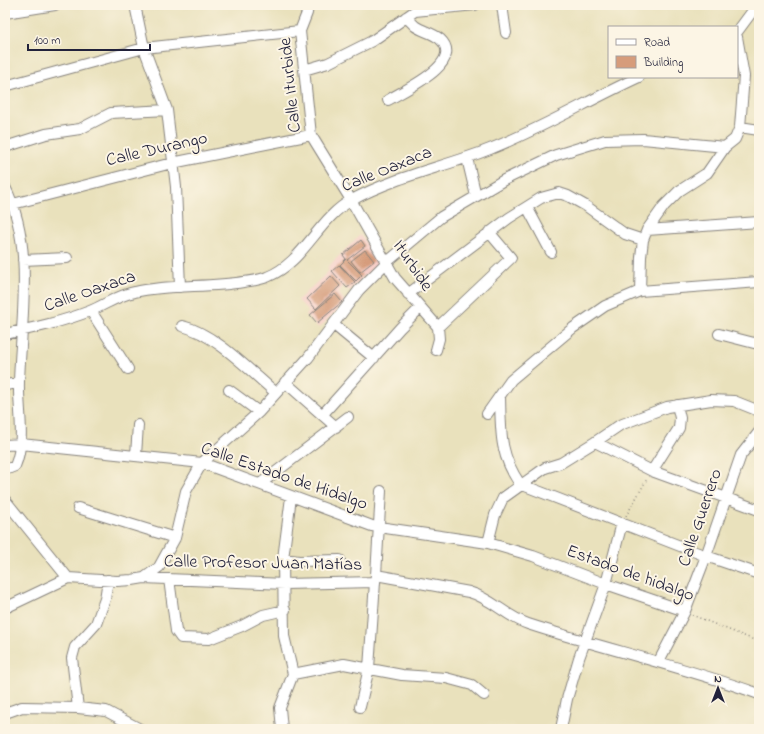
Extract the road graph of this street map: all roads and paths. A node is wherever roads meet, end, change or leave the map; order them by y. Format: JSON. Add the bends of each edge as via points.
{"nodes":[{"id":1,"x":55,"y":5,"type":"edge"},
{"id":2,"x":135,"y":5,"type":"edge"},
{"id":3,"x":308,"y":5,"type":"edge"},
{"id":4,"x":475,"y":5,"type":"edge"},
{"id":5,"x":502,"y":5,"type":"edge"},
{"id":6,"x":758,"y":6,"type":"edge"},
{"id":7,"x":413,"y":8,"type":"edge"},
{"id":8,"x":5,"y":13,"type":"edge"},
{"id":9,"x":406,"y":17,"type":"junction"},
{"id":10,"x":300,"y":31,"type":"junction"},
{"id":11,"x":738,"y":31,"type":"edge"},
{"id":12,"x":506,"y":33,"type":"dead end"},
{"id":13,"x":738,"y":43,"type":"edge"},
{"id":14,"x":144,"y":48,"type":"junction"},
{"id":15,"x":304,"y":70,"type":"junction"},
{"id":16,"x":637,"y":78,"type":"edge"},
{"id":17,"x":5,"y":86,"type":"edge"},
{"id":18,"x":388,"y":100,"type":"dead end"},
{"id":19,"x":167,"y":110,"type":"junction"},
{"id":20,"x":740,"y":127,"type":"junction"},
{"id":21,"x":759,"y":130,"type":"edge"},
{"id":22,"x":311,"y":135,"type":"junction"},
{"id":23,"x":5,"y":147,"type":"edge"},
{"id":24,"x":725,"y":147,"type":"junction"},
{"id":25,"x":467,"y":158,"type":"junction"},
{"id":26,"x":172,"y":163,"type":"junction"},
{"id":27,"x":5,"y":187,"type":"edge"},
{"id":28,"x":476,"y":196,"type":"junction"},
{"id":29,"x":352,"y":200,"type":"junction"},
{"id":30,"x":8,"y":205,"type":"edge"},
{"id":31,"x":527,"y":207,"type":"junction"},
{"id":32,"x":759,"y":222,"type":"edge"},
{"id":33,"x":648,"y":230,"type":"junction"},
{"id":34,"x":489,"y":232,"type":"junction"},
{"id":35,"x":643,"y":240,"type":"junction"},
{"id":36,"x":551,"y":252,"type":"dead end"},
{"id":37,"x":67,"y":258,"type":"dead end"},
{"id":38,"x":23,"y":260,"type":"junction"},
{"id":39,"x":387,"y":262,"type":"junction"},
{"id":40,"x":759,"y":282,"type":"edge"},
{"id":41,"x":180,"y":287,"type":"junction"},
{"id":42,"x":640,"y":291,"type":"junction"},
{"id":43,"x":408,"y":294,"type":"junction"},
{"id":44,"x":420,"y":308,"type":"junction"},
{"id":45,"x":91,"y":311,"type":"junction"},
{"id":46,"x":334,"y":325,"type":"junction"},
{"id":47,"x":182,"y":326,"type":"dead end"},
{"id":48,"x":438,"y":327,"type":"junction"},
{"id":49,"x":22,"y":330,"type":"junction"},
{"id":50,"x":5,"y":334,"type":"edge"},
{"id":51,"x":719,"y":334,"type":"dead end"},
{"id":52,"x":759,"y":342,"type":"edge"},
{"id":53,"x":436,"y":350,"type":"dead end"},
{"id":54,"x":374,"y":358,"type":"junction"},
{"id":55,"x":128,"y":369,"type":"dead end"},
{"id":56,"x":285,"y":382,"type":"junction"},
{"id":57,"x":19,"y":383,"type":"junction"},
{"id":58,"x":5,"y":385,"type":"edge"},
{"id":59,"x":229,"y":390,"type":"dead end"},
{"id":60,"x":275,"y":392,"type":"junction"},
{"id":61,"x":500,"y":396,"type":"junction"},
{"id":62,"x":677,"y":405,"type":"junction"},
{"id":63,"x":759,"y":411,"type":"edge"},
{"id":64,"x":259,"y":412,"type":"junction"},
{"id":65,"x":322,"y":414,"type":"junction"},
{"id":66,"x":487,"y":414,"type":"dead end"},
{"id":67,"x":348,"y":417,"type":"dead end"},
{"id":68,"x":138,"y":425,"type":"dead end"},
{"id":69,"x":336,"y":428,"type":"junction"},
{"id":70,"x":759,"y":432,"type":"edge"},
{"id":71,"x":595,"y":442,"type":"junction"},
{"id":72,"x":20,"y":444,"type":"junction"},
{"id":73,"x":5,"y":445,"type":"edge"},
{"id":74,"x":136,"y":455,"type":"junction"},
{"id":75,"x":202,"y":464,"type":"junction"},
{"id":76,"x":5,"y":470,"type":"edge"},
{"id":77,"x":652,"y":471,"type":"junction"},
{"id":78,"x":260,"y":484,"type":"junction"},
{"id":79,"x":520,"y":484,"type":"junction"},
{"id":80,"x":381,"y":491,"type":"dead end"},
{"id":81,"x":291,"y":497,"type":"junction"},
{"id":82,"x":726,"y":499,"type":"junction"},
{"id":83,"x":5,"y":500,"type":"edge"},
{"id":84,"x":78,"y":508,"type":"dead end"},
{"id":85,"x":759,"y":510,"type":"edge"},
{"id":86,"x":622,"y":523,"type":"junction"},
{"id":87,"x":378,"y":527,"type":"junction"},
{"id":88,"x":175,"y":538,"type":"junction"},
{"id":89,"x":488,"y":543,"type":"junction"},
{"id":90,"x":706,"y":556,"type":"junction"},
{"id":91,"x":283,"y":559,"type":"junction"},
{"id":92,"x":340,"y":560,"type":"dead end"},
{"id":93,"x":759,"y":574,"type":"edge"},
{"id":94,"x":68,"y":578,"type":"junction"},
{"id":95,"x":144,"y":578,"type":"junction"},
{"id":96,"x":376,"y":579,"type":"junction"},
{"id":97,"x":108,"y":580,"type":"junction"},
{"id":98,"x":169,"y":580,"type":"junction"},
{"id":99,"x":284,"y":584,"type":"junction"},
{"id":100,"x":606,"y":584,"type":"junction"},
{"id":101,"x":5,"y":608,"type":"edge"},
{"id":102,"x":285,"y":610,"type":"junction"},
{"id":103,"x":685,"y":611,"type":"junction"},
{"id":104,"x":587,"y":640,"type":"junction"},
{"id":105,"x":759,"y":642,"type":"edge"},
{"id":106,"x":659,"y":661,"type":"junction"},
{"id":107,"x":370,"y":668,"type":"junction"},
{"id":108,"x":293,"y":674,"type":"junction"},
{"id":109,"x":759,"y":694,"type":"edge"},
{"id":110,"x":484,"y":695,"type":"dead end"},
{"id":111,"x":360,"y":707,"type":"dead end"},
{"id":112,"x":78,"y":708,"type":"junction"},
{"id":113,"x":5,"y":713,"type":"edge"},
{"id":114,"x":140,"y":729,"type":"edge"},
{"id":115,"x":282,"y":729,"type":"edge"},
{"id":116,"x":562,"y":729,"type":"edge"}],
"edges":[{"from":1,"to":8,"type":"street"},
{"from":2,"to":14,"type":"street"},
{"from":3,"to":10,"type":"street","name":"Calle Iturbide"},
{"from":4,"to":7,"type":"street"},
{"from":5,"to":12,"type":"street"},
{"from":6,"to":11,"type":"street"},
{"from":7,"to":9,"type":"street"},
{"from":9,"to":15,"type":"street","via":[[372,41],[328,63]]},
{"from":9,"to":18,"type":"street","via":[[415,26],[439,38],[444,44],[446,55],[436,71]]},
{"from":10,"to":14,"type":"street"},
{"from":10,"to":15,"type":"street","name":"Calle Iturbide"},
{"from":13,"to":20,"type":"street","via":[[744,76]]},
{"from":14,"to":17,"type":"street"},
{"from":14,"to":19,"type":"street"},
{"from":15,"to":22,"type":"street","name":"Calle Iturbide"},
{"from":16,"to":25,"type":"street","name":"Calle Oaxaca","via":[[516,139]]},
{"from":19,"to":23,"type":"street","via":[[111,113],[80,130],[46,134]]},
{"from":19,"to":26,"type":"street"},
{"from":20,"to":21,"type":"street"},
{"from":20,"to":24,"type":"street","via":[[735,138]]},
{"from":22,"to":26,"type":"street","name":"Calle Durango"},
{"from":22,"to":29,"type":"street","name":"Calle Iturbide"},
{"from":24,"to":28,"type":"street","via":[[643,138],[606,140],[556,155]]},
{"from":24,"to":33,"type":"street","via":[[707,173],[679,191],[664,206]]},
{"from":25,"to":28,"type":"street"},
{"from":25,"to":29,"type":"street","name":"Calle Oaxaca","via":[[414,174]]},
{"from":26,"to":30,"type":"street","name":"Calle Durango"},
{"from":26,"to":41,"type":"street","via":[[176,187]]},
{"from":27,"to":30,"type":"street"},
{"from":28,"to":39,"type":"street","via":[[441,217]]},
{"from":29,"to":39,"type":"street","name":"Iturbide"},
{"from":29,"to":41,"type":"street","name":"Calle Oaxaca","via":[[332,216],[279,272],[266,278],[219,286]]},
{"from":30,"to":38,"type":"street","via":[[20,228]]},
{"from":31,"to":34,"type":"street"},
{"from":31,"to":35,"type":"street","via":[[541,198],[558,194],[568,196],[624,234]]},
{"from":31,"to":36,"type":"street"},
{"from":32,"to":33,"type":"street"},
{"from":33,"to":35,"type":"street"},
{"from":34,"to":43,"type":"street"},
{"from":34,"to":48,"type":"street","via":[[511,258]]},
{"from":35,"to":42,"type":"street"},
{"from":37,"to":38,"type":"street"},
{"from":38,"to":49,"type":"street"},
{"from":39,"to":43,"type":"street","name":"Iturbide","via":[[394,278]]},
{"from":39,"to":46,"type":"street","via":[[359,290]]},
{"from":40,"to":42,"type":"street"},
{"from":41,"to":45,"type":"street","name":"Calle Oaxaca","via":[[136,291],[112,299]]},
{"from":42,"to":61,"type":"street","via":[[605,306],[578,324],[511,380]]},
{"from":43,"to":44,"type":"street","name":"Iturbide"},
{"from":44,"to":48,"type":"street","name":"Iturbide"},
{"from":44,"to":54,"type":"street"},
{"from":45,"to":49,"type":"street","name":"Calle Oaxaca","via":[[45,326]]},
{"from":45,"to":55,"type":"street"},
{"from":46,"to":54,"type":"street"},
{"from":46,"to":56,"type":"street"},
{"from":47,"to":60,"type":"street","via":[[208,336]]},
{"from":48,"to":53,"type":"street","via":[[439,339]]},
{"from":49,"to":50,"type":"street","name":"Calle Oaxaca"},
{"from":49,"to":57,"type":"street"},
{"from":51,"to":52,"type":"street"},
{"from":54,"to":65,"type":"street"},
{"from":56,"to":60,"type":"street"},
{"from":56,"to":65,"type":"street"},
{"from":57,"to":58,"type":"street"},
{"from":57,"to":72,"type":"street"},
{"from":59,"to":64,"type":"street"},
{"from":60,"to":64,"type":"street"},
{"from":61,"to":66,"type":"street"},
{"from":61,"to":79,"type":"street","via":[[502,447],[510,470]]},
{"from":62,"to":63,"type":"street","via":[[712,400],[734,402]]},
{"from":62,"to":71,"type":"street","via":[[620,425]]},
{"from":62,"to":77,"type":"street","via":[[679,428]]},
{"from":64,"to":75,"type":"street"},
{"from":65,"to":69,"type":"street"},
{"from":67,"to":69,"type":"street"},
{"from":68,"to":74,"type":"street"},
{"from":69,"to":78,"type":"street"},
{"from":70,"to":82,"type":"street","name":"Calle Guerrero","via":[[741,455]]},
{"from":71,"to":77,"type":"street"},
{"from":71,"to":79,"type":"street"},
{"from":72,"to":73,"type":"street","name":"Calle Estado de Hidalgo"},
{"from":72,"to":74,"type":"street","name":"Calle Estado de Hidalgo"},
{"from":72,"to":76,"type":"street","via":[[19,457],[14,466]]},
{"from":74,"to":75,"type":"street","name":"Calle Estado de Hidalgo"},
{"from":75,"to":78,"type":"street","name":"Calle Estado de Hidalgo"},
{"from":75,"to":88,"type":"street","via":[[186,491]]},
{"from":77,"to":82,"type":"street"},
{"from":77,"to":86,"type":"path"},
{"from":78,"to":81,"type":"street","name":"Calle Estado de Hidalgo"},
{"from":79,"to":86,"type":"street"},
{"from":79,"to":89,"type":"street","via":[[504,498],[495,515]]},
{"from":80,"to":87,"type":"street"},
{"from":81,"to":87,"type":"street","name":"Calle Estado de Hidalgo"},
{"from":81,"to":91,"type":"street"},
{"from":82,"to":85,"type":"street"},
{"from":82,"to":90,"type":"street","name":"Calle Guerrero"},
{"from":83,"to":94,"type":"street"},
{"from":84,"to":88,"type":"street"},
{"from":86,"to":90,"type":"street"},
{"from":86,"to":100,"type":"street"},
{"from":87,"to":89,"type":"street","name":"Calle Estado de Hidalgo"},
{"from":87,"to":96,"type":"street"},
{"from":88,"to":95,"type":"street","via":[[159,567]]},
{"from":89,"to":100,"type":"street","name":"Estado de hidalgo","via":[[533,556]]},
{"from":90,"to":93,"type":"street"},
{"from":90,"to":103,"type":"street","name":"Calle Guerrero"},
{"from":91,"to":92,"type":"street"},
{"from":91,"to":99,"type":"street"},
{"from":94,"to":97,"type":"street"},
{"from":94,"to":101,"type":"street"},
{"from":95,"to":97,"type":"street","name":"Calle Profesor Juan Matías"},
{"from":95,"to":98,"type":"street","name":"Calle Profesor Juan Matías"},
{"from":96,"to":99,"type":"street","name":"Calle Profesor Juan Matías"},
{"from":96,"to":104,"type":"street","name":"Calle Profesor Juan Matías","via":[[480,595],[526,623]]},
{"from":96,"to":107,"type":"street"},
{"from":97,"to":112,"type":"street","via":[[105,599],[96,624],[75,647],[72,658]]},
{"from":98,"to":99,"type":"street","name":"Calle Profesor Juan Matías"},
{"from":98,"to":102,"type":"street","via":[[176,632],[181,638],[209,639],[242,626],[263,614]]},
{"from":99,"to":102,"type":"street"},
{"from":100,"to":103,"type":"street","name":"Estado de hidalgo"},
{"from":100,"to":104,"type":"street"},
{"from":102,"to":108,"type":"street","via":[[284,636]]},
{"from":103,"to":105,"type":"path","name":"Estado de hidalgo"},
{"from":103,"to":106,"type":"street","name":"Calle Guerrero"},
{"from":104,"to":106,"type":"street","name":"Calle Profesor Juan Matías"},
{"from":104,"to":116,"type":"street","via":[[567,699]]},
{"from":106,"to":109,"type":"street","name":"Calle Profesor Juan Matías"},
{"from":107,"to":108,"type":"street","via":[[344,664]]},
{"from":107,"to":110,"type":"street","via":[[402,675],[446,678],[472,685]]},
{"from":107,"to":111,"type":"street"},
{"from":108,"to":115,"type":"street","via":[[280,708]]},
{"from":112,"to":113,"type":"street","via":[[22,707]]},
{"from":112,"to":114,"type":"street","via":[[106,711]]}]}
